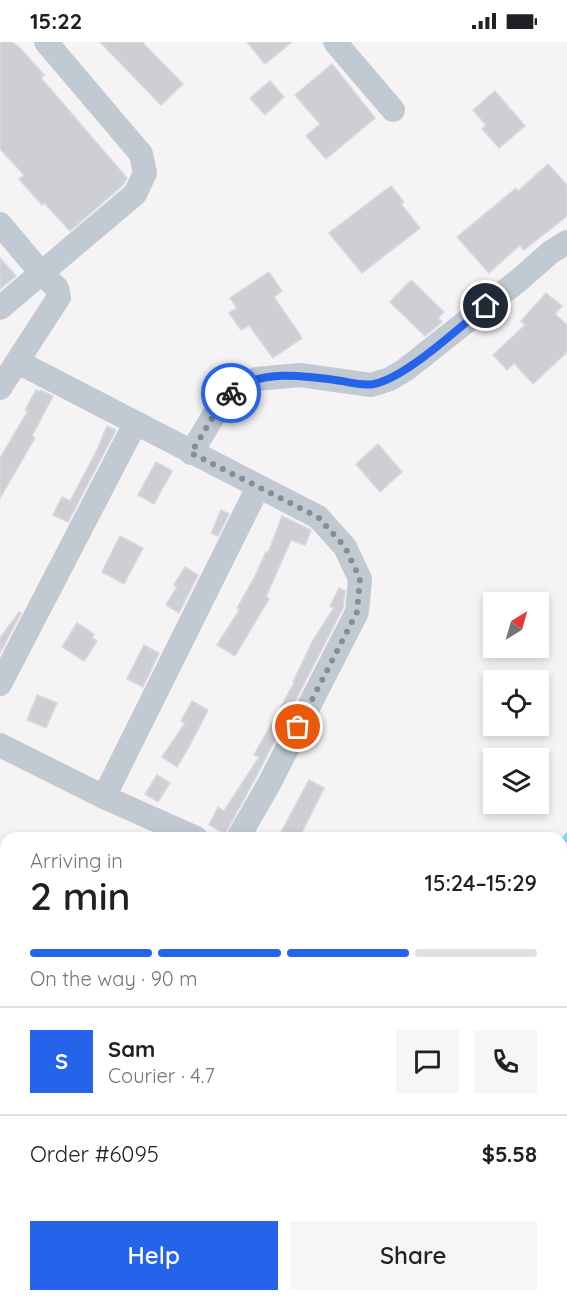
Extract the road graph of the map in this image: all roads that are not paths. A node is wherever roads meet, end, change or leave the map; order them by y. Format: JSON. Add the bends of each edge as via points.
{"nodes":[{"id":1,"x":46,"y":42,"type":"edge"},
{"id":2,"x":335,"y":42,"type":"edge"},
{"id":3,"x":393,"y":110,"type":"dead end"},
{"id":4,"x":0,"y":224,"type":"edge"},
{"id":5,"x":567,"y":242,"type":"edge"},
{"id":6,"x":42,"y":274,"type":"junction"},
{"id":7,"x":0,"y":308,"type":"edge"},
{"id":8,"x":18,"y":362,"type":"junction"},
{"id":9,"x":0,"y":388,"type":"edge"},
{"id":10,"x":135,"y":424,"type":"junction"},
{"id":11,"x":191,"y":453,"type":"junction"},
{"id":12,"x":258,"y":487,"type":"junction"},
{"id":13,"x":0,"y":684,"type":"edge"},
{"id":14,"x":0,"y":745,"type":"edge"},
{"id":15,"x":104,"y":797,"type":"junction"},
{"id":16,"x":183,"y":832,"type":"edge"},
{"id":17,"x":241,"y":832,"type":"edge"}],
"edges":[{"from":1,"to":6,"type":"street","via":[[141,154],[145,173],[135,194]]},
{"from":2,"to":3,"type":"street"},
{"from":4,"to":6,"type":"street"},
{"from":5,"to":11,"type":"street","via":[[390,379],[371,385],[300,375],[256,379],[236,388],[222,402]]},
{"from":6,"to":7,"type":"street"},
{"from":6,"to":8,"type":"street","via":[[57,288],[59,297]]},
{"from":8,"to":9,"type":"street"},
{"from":8,"to":10,"type":"street"},
{"from":10,"to":11,"type":"street"},
{"from":10,"to":13,"type":"street"},
{"from":11,"to":12,"type":"street"},
{"from":12,"to":15,"type":"street"},
{"from":12,"to":17,"type":"street","via":[[318,517],[345,547],[360,579],[357,612]]},
{"from":14,"to":15,"type":"street"},
{"from":15,"to":16,"type":"street"}]}
